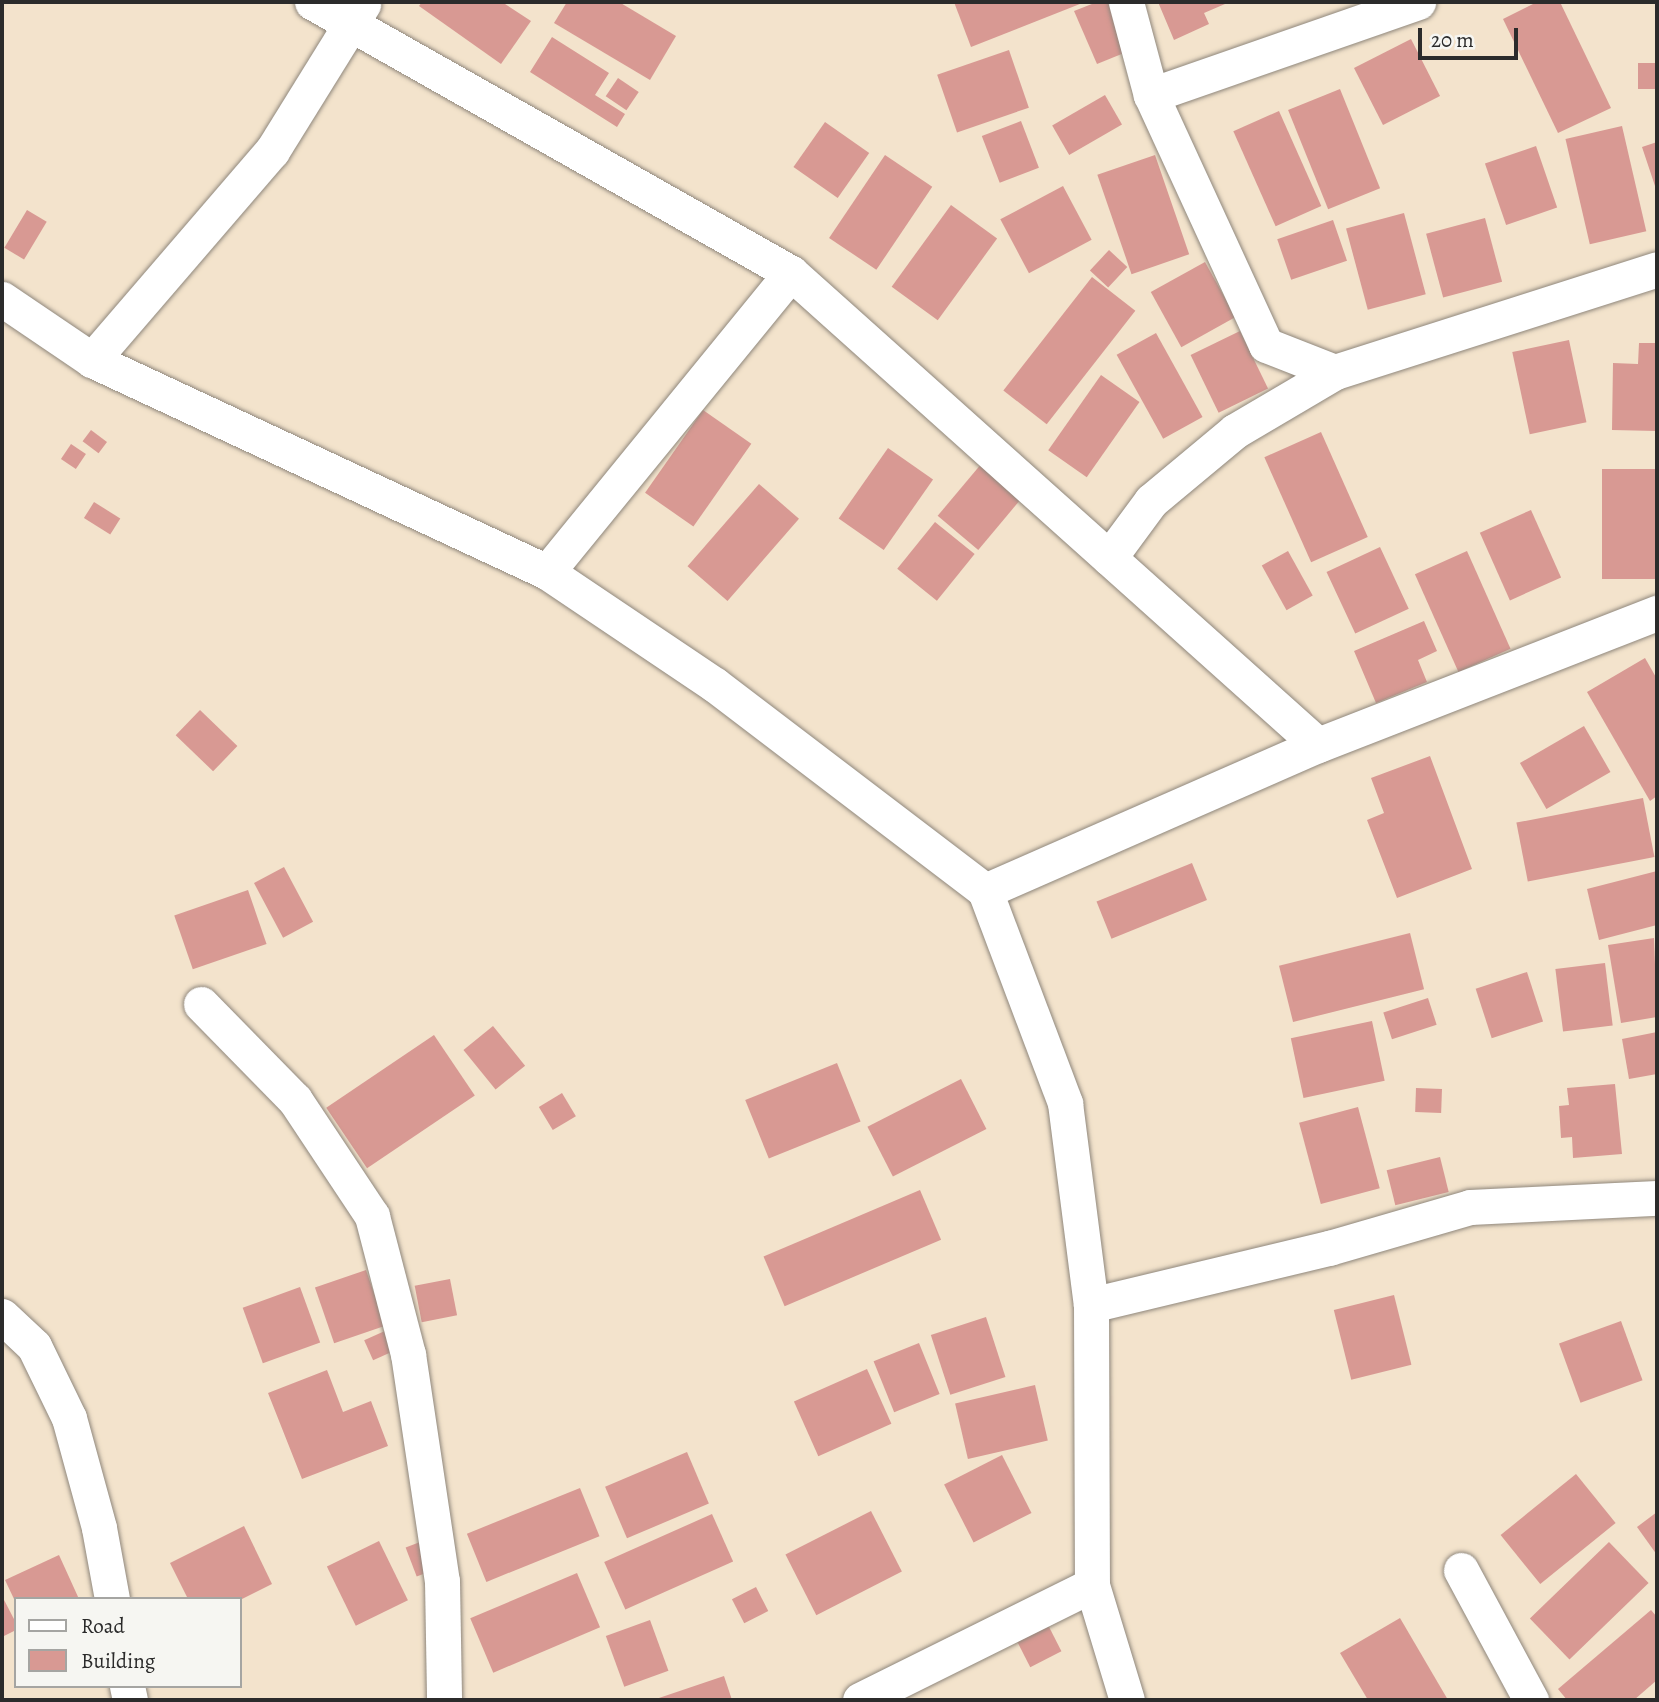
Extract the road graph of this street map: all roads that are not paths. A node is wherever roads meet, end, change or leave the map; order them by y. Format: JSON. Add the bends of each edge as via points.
{"nodes":[{"id":1,"x":312,"y":2,"type":"edge"},
{"id":2,"x":1126,"y":2,"type":"edge"},
{"id":3,"x":1418,"y":2,"type":"edge"},
{"id":4,"x":359,"y":12,"type":"edge"},
{"id":5,"x":1151,"y":96,"type":"junction"},
{"id":6,"x":1657,"y":269,"type":"edge"},
{"id":7,"x":791,"y":273,"type":"junction"},
{"id":8,"x":2,"y":299,"type":"edge"},
{"id":9,"x":93,"y":360,"type":"junction"},
{"id":10,"x":1335,"y":372,"type":"junction"},
{"id":11,"x":1109,"y":558,"type":"junction"},
{"id":12,"x":547,"y":572,"type":"junction"},
{"id":13,"x":1657,"y":613,"type":"edge"},
{"id":14,"x":1318,"y":745,"type":"junction"},
{"id":15,"x":985,"y":891,"type":"junction"},
{"id":16,"x":201,"y":1004,"type":"dead end"},
{"id":17,"x":1657,"y":1198,"type":"edge"},
{"id":18,"x":1091,"y":1305,"type":"junction"},
{"id":19,"x":2,"y":1316,"type":"edge"},
{"id":20,"x":1461,"y":1570,"type":"dead end"},
{"id":21,"x":1092,"y":1585,"type":"junction"},
{"id":22,"x":111,"y":1597,"type":"edge"},
{"id":23,"x":444,"y":1700,"type":"edge"},
{"id":24,"x":860,"y":1700,"type":"edge"},
{"id":25,"x":1127,"y":1700,"type":"edge"},
{"id":26,"x":1531,"y":1700,"type":"edge"}],
"edges":[{"from":1,"to":4,"type":"street"},
{"from":2,"to":5,"type":"street"},
{"from":3,"to":5,"type":"street"},
{"from":4,"to":7,"type":"street"},
{"from":4,"to":9,"type":"street","via":[[272,151]]},
{"from":5,"to":10,"type":"street","via":[[1266,345]]},
{"from":6,"to":10,"type":"street"},
{"from":7,"to":11,"type":"street"},
{"from":7,"to":12,"type":"street"},
{"from":8,"to":9,"type":"street"},
{"from":9,"to":12,"type":"street"},
{"from":10,"to":11,"type":"street","via":[[1236,431],[1151,501]]},
{"from":11,"to":14,"type":"street"},
{"from":12,"to":15,"type":"street","via":[[715,685]]},
{"from":13,"to":14,"type":"street"},
{"from":14,"to":15,"type":"street"},
{"from":15,"to":18,"type":"street","via":[[1065,1103]]},
{"from":16,"to":23,"type":"street","via":[[295,1100],[372,1216],[408,1354],[442,1581]]},
{"from":17,"to":18,"type":"street","via":[[1470,1207],[1329,1248]]},
{"from":18,"to":21,"type":"street"},
{"from":19,"to":22,"type":"street","via":[[34,1346],[69,1418],[99,1528]]},
{"from":20,"to":26,"type":"street"},
{"from":21,"to":24,"type":"street"},
{"from":21,"to":25,"type":"street"}]}
